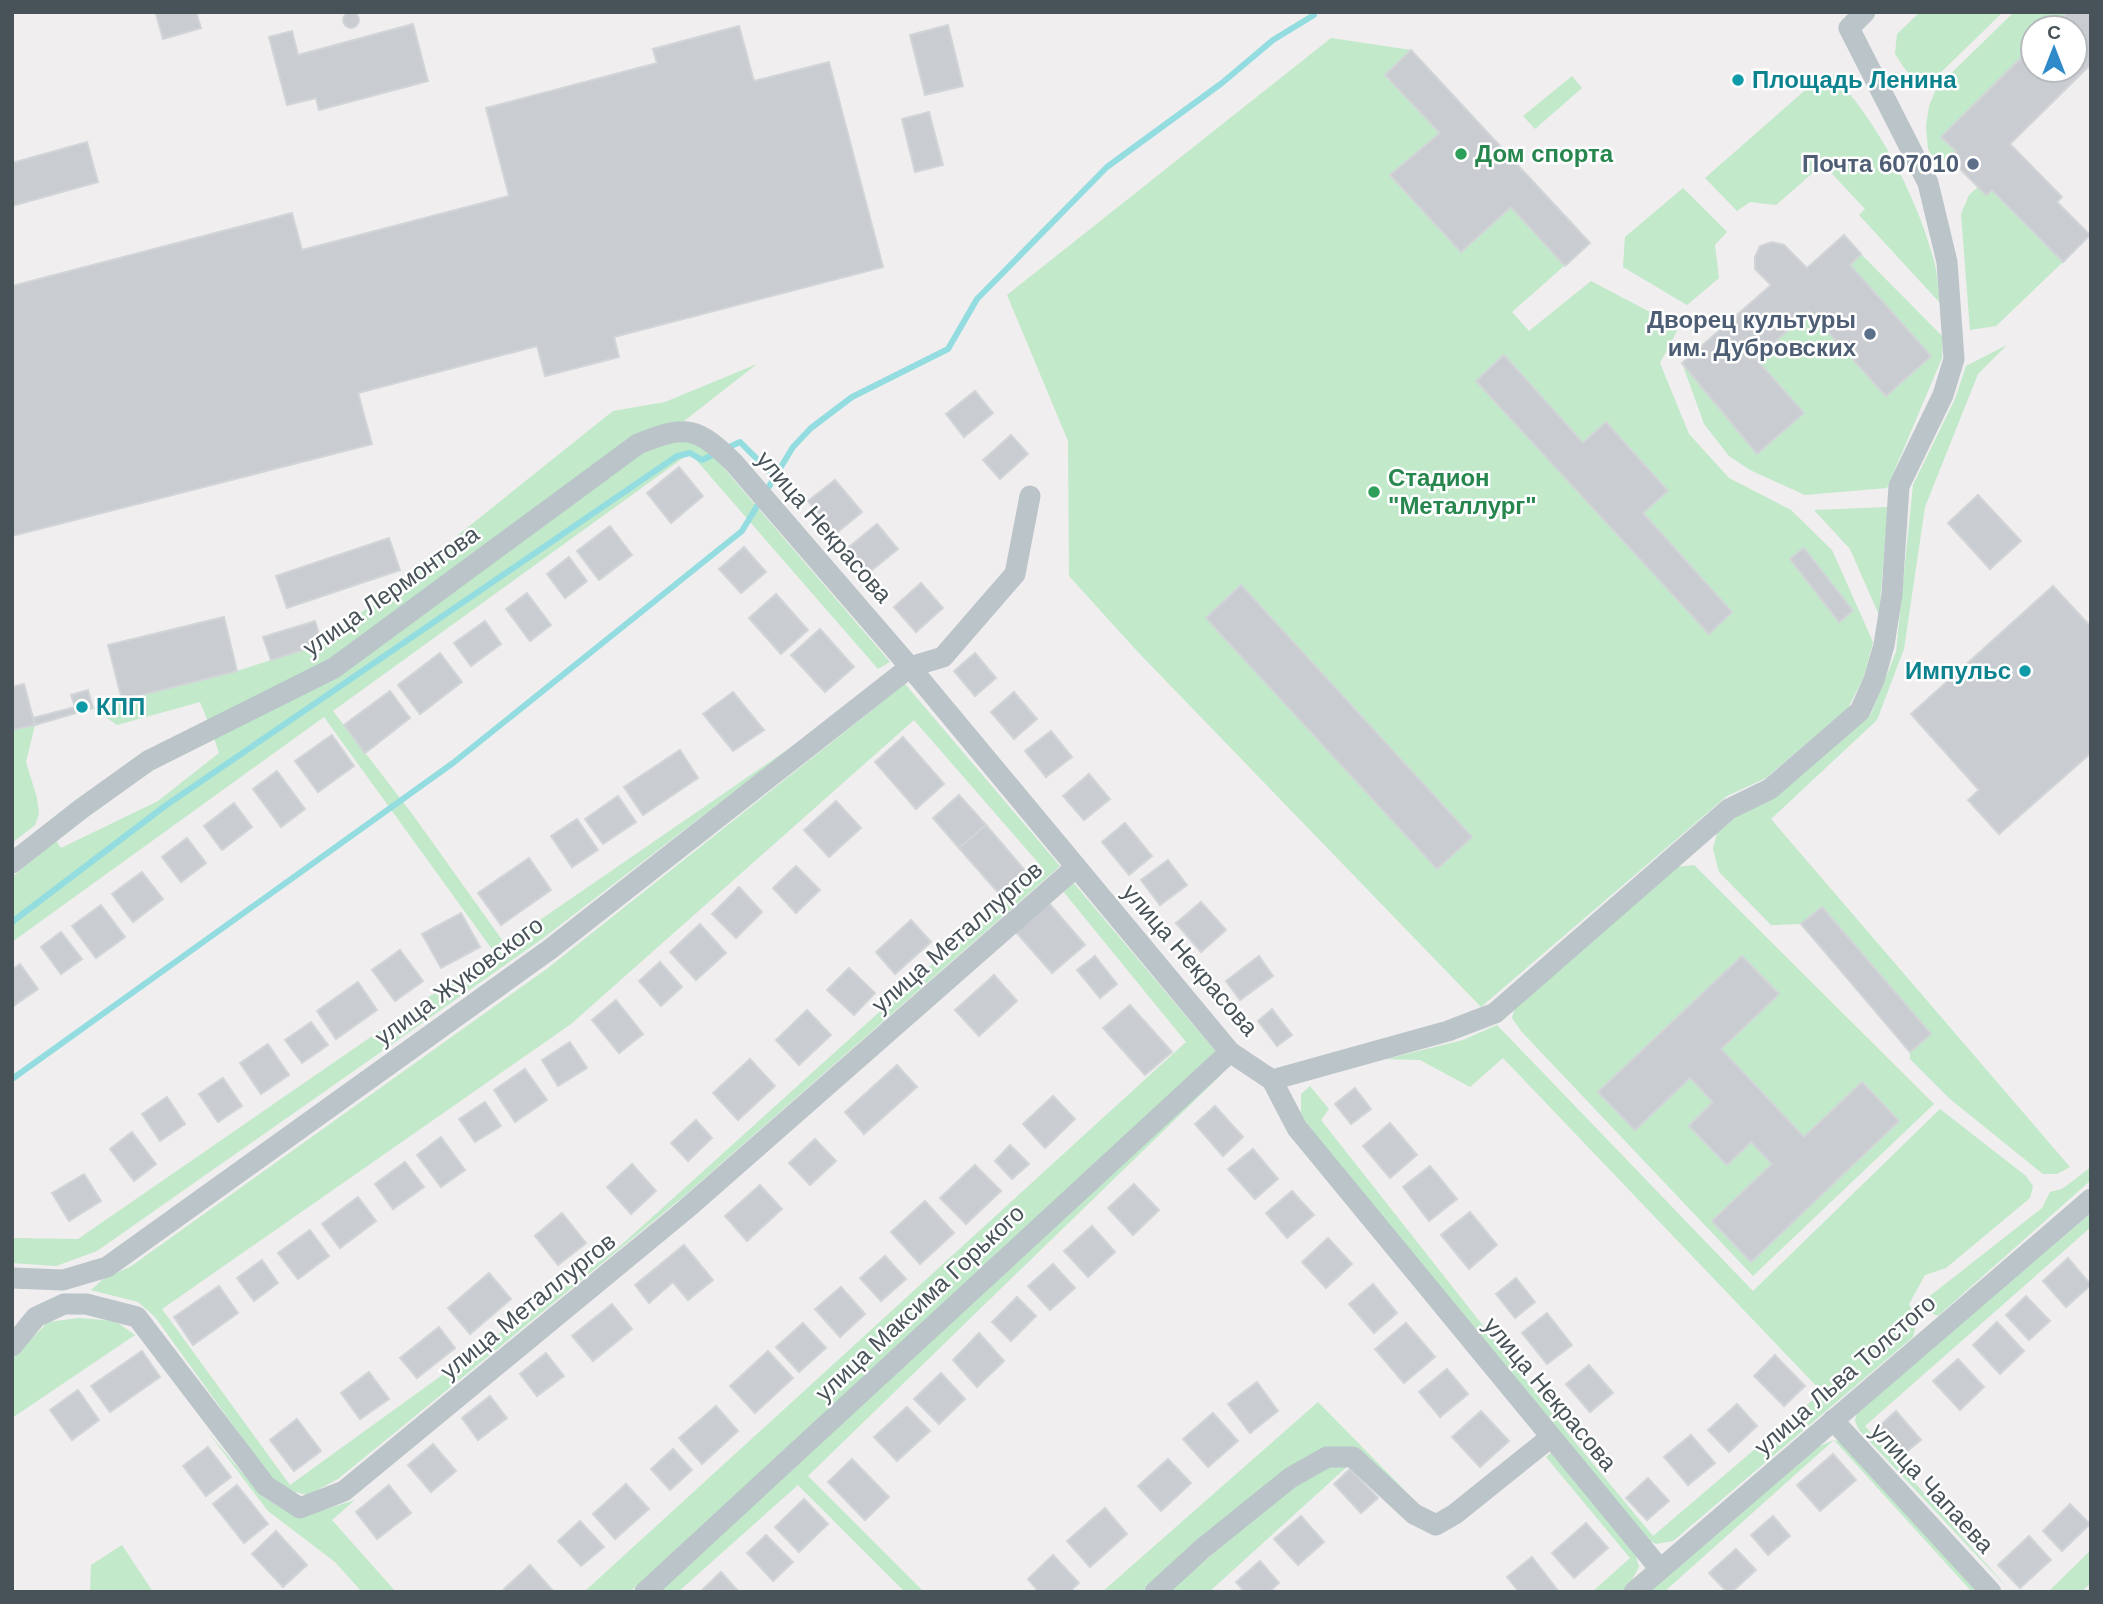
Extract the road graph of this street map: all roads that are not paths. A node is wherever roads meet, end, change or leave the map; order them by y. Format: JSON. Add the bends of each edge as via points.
{"nodes":[{"id":1,"x":1865,"y":12,"type":"edge"},
{"id":2,"x":691,"y":430,"type":"joint"},
{"id":3,"x":1030,"y":496,"type":"dead end"},
{"id":4,"x":910,"y":667,"type":"junction"},
{"id":5,"x":12,"y":863,"type":"edge"},
{"id":6,"x":1076,"y":867,"type":"junction"},
{"id":7,"x":1230,"y":1052,"type":"junction"},
{"id":8,"x":1272,"y":1080,"type":"junction"},
{"id":9,"x":2091,"y":1199,"type":"edge"},
{"id":10,"x":12,"y":1278,"type":"edge"},
{"id":11,"x":63,"y":1280,"type":"junction"},
{"id":12,"x":64,"y":1304,"type":"junction"},
{"id":13,"x":12,"y":1346,"type":"edge"},
{"id":14,"x":1833,"y":1420,"type":"junction"},
{"id":15,"x":1552,"y":1437,"type":"junction"},
{"id":16,"x":1660,"y":1569,"type":"junction"},
{"id":17,"x":645,"y":1592,"type":"edge"},
{"id":18,"x":1155,"y":1592,"type":"edge"},
{"id":19,"x":1634,"y":1592,"type":"edge"},
{"id":20,"x":1991,"y":1592,"type":"edge"}],
"edges":[{"from":1,"to":8,"type":"street","via":[[1849,28],[1928,183],[1947,262],[1954,359],[1943,395],[1899,486],[1884,645],[1860,711],[1770,789],[1729,809],[1495,1013],[1448,1031]]},
{"from":2,"to":4,"type":"street","name":"улица Некрасова","via":[[714,443],[734,463]]},
{"from":2,"to":5,"type":"street","name":"улица Лермонтова","via":[[664,433],[638,444],[334,668],[148,761]]},
{"from":3,"to":4,"type":"street","via":[[1015,575],[943,657]]},
{"from":4,"to":6,"type":"street","name":"улица Некрасова"},
{"from":4,"to":11,"type":"street","name":"улица Жуковского","via":[[538,958],[107,1267]]},
{"from":6,"to":7,"type":"street","name":"улица Некрасова"},
{"from":6,"to":12,"type":"street","name":"улица Металлургов","via":[[685,1210],[344,1491],[300,1508],[266,1486],[137,1317],[86,1304]]},
{"from":7,"to":8,"type":"street","name":"улица Некрасова"},
{"from":7,"to":17,"type":"street","name":"улица Максима Горького"},
{"from":8,"to":15,"type":"street","name":"улица Некрасова","via":[[1297,1128]]},
{"from":9,"to":14,"type":"street","name":"улица Льва Толстого"},
{"from":10,"to":11,"type":"street","name":"улица Жуковского"},
{"from":11,"to":12,"type":"street"},
{"from":12,"to":13,"type":"street","via":[[36,1317]]},
{"from":14,"to":16,"type":"street","name":"улица Льва Толстого"},
{"from":14,"to":20,"type":"street","name":"улица Чапаева"},
{"from":15,"to":16,"type":"street","name":"улица Некрасова"},
{"from":15,"to":18,"type":"street","via":[[1436,1525],[1414,1514],[1353,1457],[1327,1457],[1290,1478]]},
{"from":16,"to":19,"type":"street","name":"улица Льва Толстого"}]}
